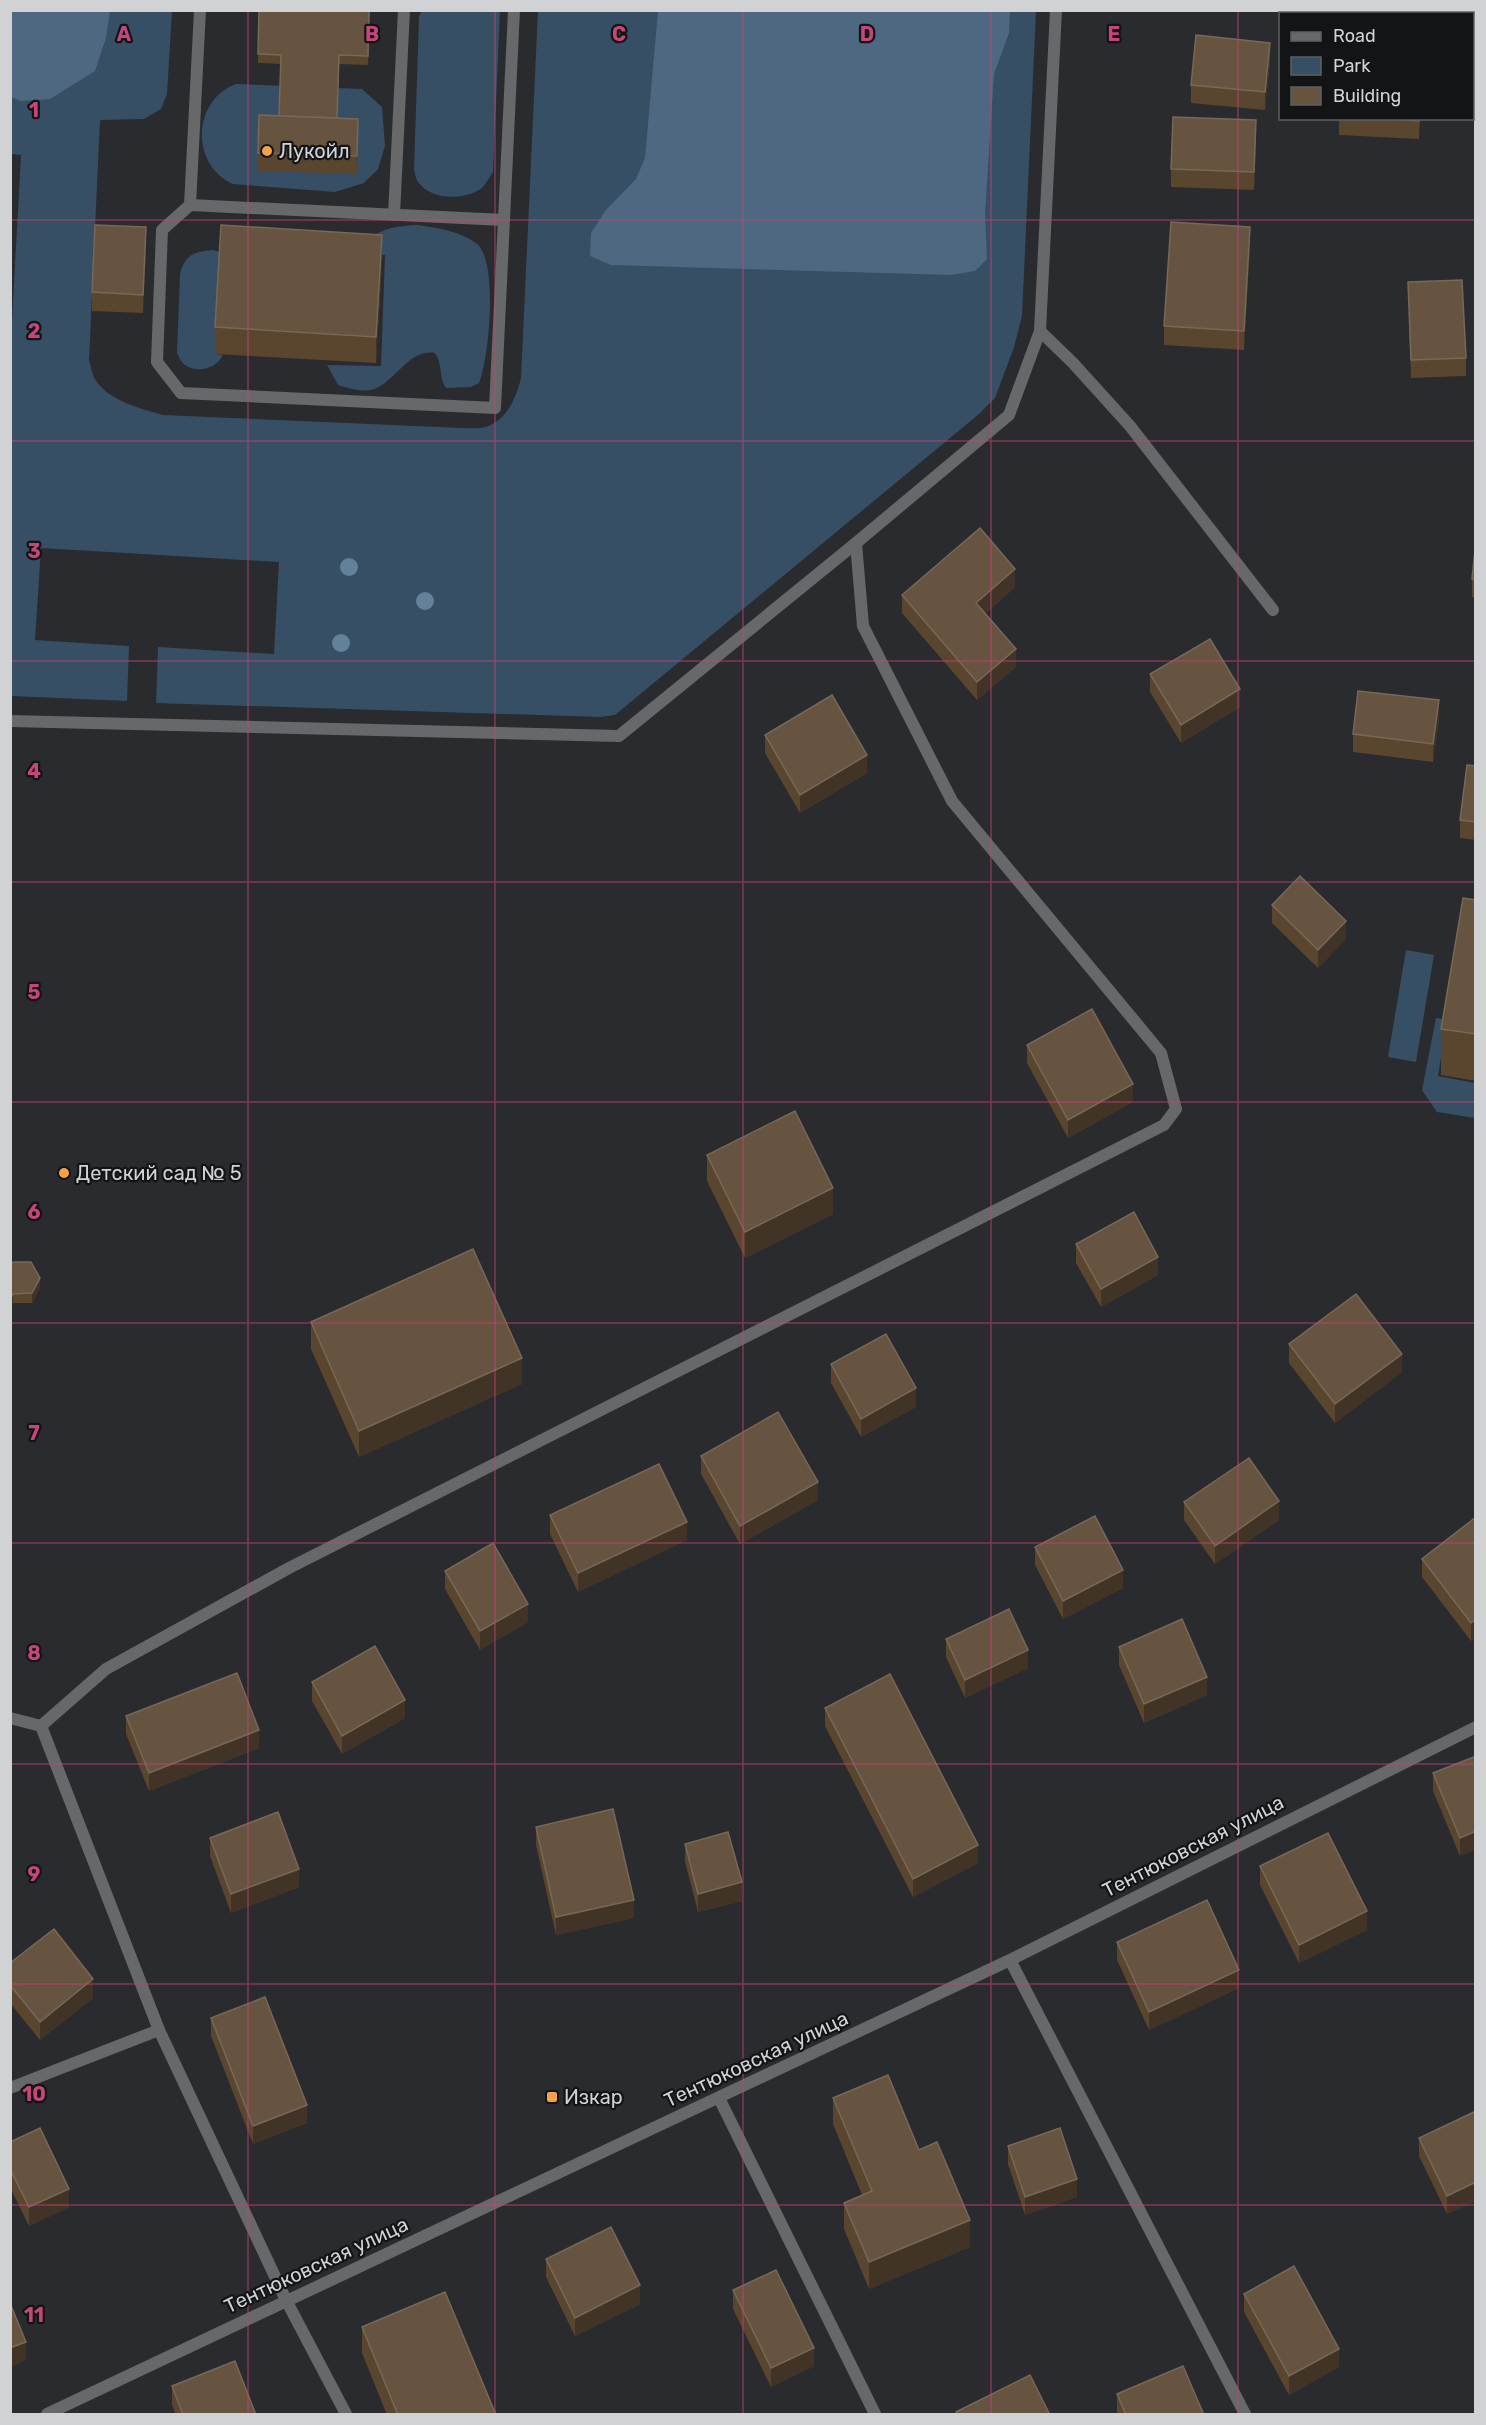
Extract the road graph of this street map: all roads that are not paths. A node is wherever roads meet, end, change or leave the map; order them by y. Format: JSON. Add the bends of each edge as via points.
{"nodes":[{"id":1,"x":200,"y":10,"type":"edge"},
{"id":2,"x":404,"y":10,"type":"edge"},
{"id":3,"x":514,"y":10,"type":"edge"},
{"id":4,"x":1056,"y":10,"type":"edge"},
{"id":5,"x":190,"y":205,"type":"junction"},
{"id":6,"x":394,"y":215,"type":"junction"},
{"id":7,"x":504,"y":220,"type":"junction"},
{"id":8,"x":1040,"y":331,"type":"junction"},
{"id":9,"x":856,"y":543,"type":"junction"},
{"id":10,"x":1273,"y":610,"type":"dead end"},
{"id":11,"x":10,"y":721,"type":"edge"},
{"id":12,"x":10,"y":1718,"type":"edge"},
{"id":13,"x":41,"y":1726,"type":"junction"},
{"id":14,"x":1476,"y":1727,"type":"edge"},
{"id":15,"x":1010,"y":1960,"type":"junction"},
{"id":16,"x":159,"y":2030,"type":"junction"},
{"id":17,"x":10,"y":2088,"type":"edge"},
{"id":18,"x":719,"y":2098,"type":"junction"},
{"id":19,"x":286,"y":2300,"type":"junction"},
{"id":20,"x":47,"y":2415,"type":"edge"},
{"id":21,"x":346,"y":2415,"type":"edge"},
{"id":22,"x":875,"y":2415,"type":"edge"},
{"id":23,"x":1245,"y":2415,"type":"edge"}],
"edges":[{"from":1,"to":5,"type":"street"},
{"from":2,"to":6,"type":"street"},
{"from":3,"to":7,"type":"street"},
{"from":4,"to":8,"type":"street"},
{"from":5,"to":6,"type":"street"},
{"from":5,"to":7,"type":"street","via":[[162,230],[157,362],[181,393],[472,407],[495,408]]},
{"from":6,"to":7,"type":"street"},
{"from":8,"to":9,"type":"street","via":[[1009,415]]},
{"from":8,"to":10,"type":"street","via":[[1130,426]]},
{"from":9,"to":11,"type":"street","via":[[619,736]]},
{"from":9,"to":13,"type":"street","via":[[863,626],[952,801],[1161,1053],[1176,1108],[1164,1125],[289,1568],[106,1669]]},
{"from":12,"to":13,"type":"street"},
{"from":13,"to":16,"type":"street"},
{"from":14,"to":15,"type":"street","name":"Тентюковская улица"},
{"from":15,"to":18,"type":"street","name":"Тентюковская улица"},
{"from":15,"to":23,"type":"street"},
{"from":16,"to":17,"type":"street"},
{"from":16,"to":19,"type":"street"},
{"from":18,"to":19,"type":"street","name":"Тентюковская улица"},
{"from":18,"to":22,"type":"street"},
{"from":19,"to":20,"type":"street","name":"Тентюковская улица"},
{"from":19,"to":21,"type":"street"}]}
